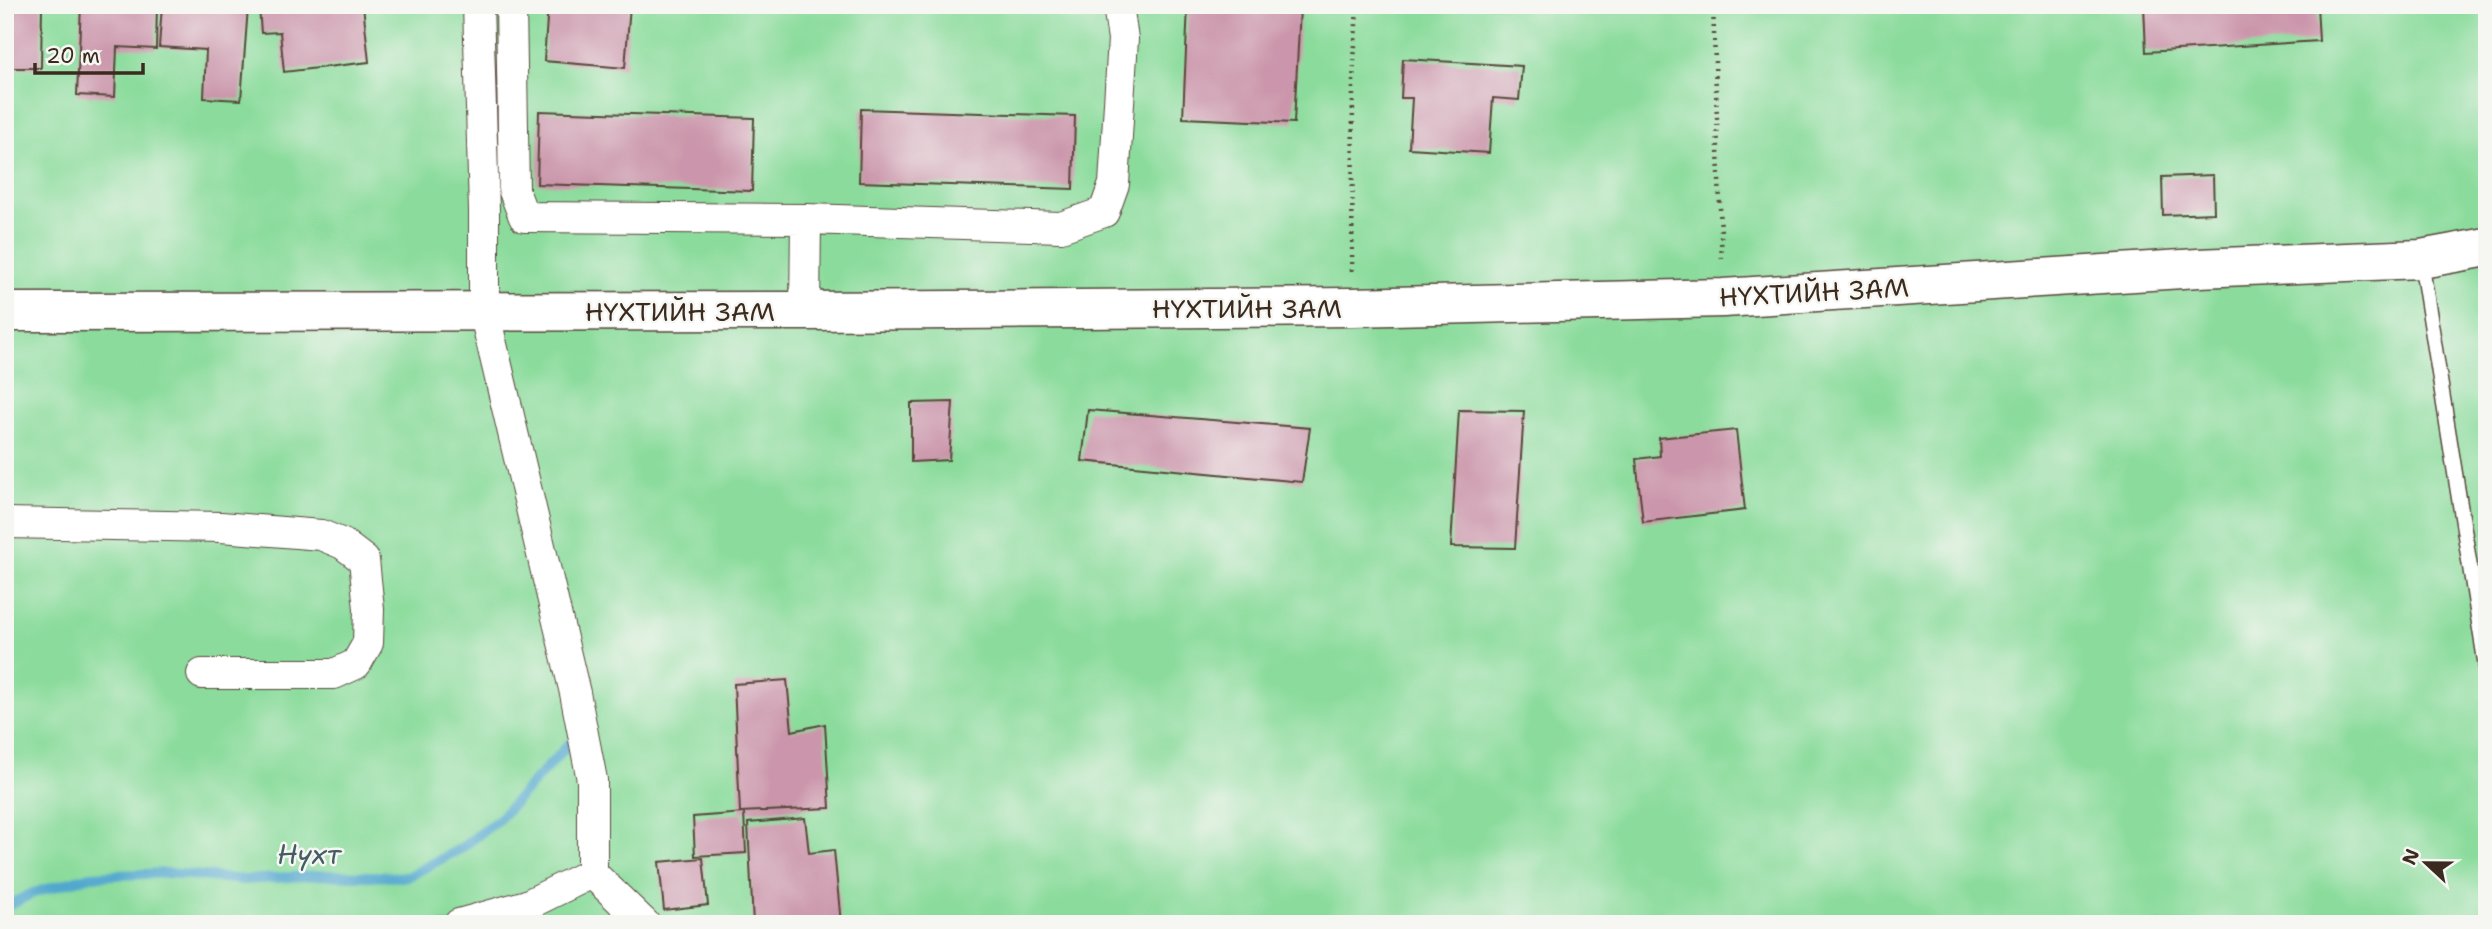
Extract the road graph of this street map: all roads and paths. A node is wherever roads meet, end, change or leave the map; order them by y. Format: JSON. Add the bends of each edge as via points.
{"nodes":[{"id":1,"x":478,"y":5,"type":"edge"},
{"id":2,"x":511,"y":5,"type":"edge"},
{"id":3,"x":1118,"y":5,"type":"edge"},
{"id":4,"x":1357,"y":5,"type":"edge"},
{"id":5,"x":1713,"y":5,"type":"edge"},
{"id":6,"x":806,"y":219,"type":"junction"},
{"id":7,"x":2487,"y":247,"type":"edge"},
{"id":8,"x":2421,"y":259,"type":"junction"},
{"id":9,"x":1723,"y":298,"type":"junction"},
{"id":10,"x":1352,"y":307,"type":"junction"},
{"id":11,"x":484,"y":311,"type":"junction"},
{"id":12,"x":805,"y":311,"type":"junction"},
{"id":13,"x":5,"y":312,"type":"edge"},
{"id":14,"x":5,"y":523,"type":"edge"},
{"id":15,"x":2487,"y":673,"type":"edge"},
{"id":16,"x":202,"y":674,"type":"dead end"},
{"id":17,"x":592,"y":873,"type":"junction"},
{"id":18,"x":459,"y":924,"type":"edge"},
{"id":19,"x":645,"y":924,"type":"edge"}],
"edges":[{"from":1,"to":11,"type":"street"},
{"from":2,"to":6,"type":"street","via":[[514,191],[524,217]]},
{"from":3,"to":6,"type":"street","via":[[1123,39],[1115,171],[1104,212],[1061,227]]},
{"from":4,"to":10,"type":"path"},
{"from":5,"to":9,"type":"path"},
{"from":6,"to":12,"type":"street"},
{"from":7,"to":8,"type":"street","name":"НҮХТИЙН ЗАМ"},
{"from":8,"to":9,"type":"street","name":"НҮХТИЙН ЗАМ"},
{"from":8,"to":15,"type":"lane"},
{"from":9,"to":10,"type":"street","name":"НҮХТИЙН ЗАМ"},
{"from":10,"to":12,"type":"street","name":"НҮХТИЙН ЗАМ"},
{"from":11,"to":12,"type":"street","name":"НҮХТИЙН ЗАМ"},
{"from":11,"to":13,"type":"street","name":"НҮХТИЙН ЗАМ"},
{"from":11,"to":17,"type":"street","via":[[592,780]]},
{"from":14,"to":16,"type":"street","via":[[221,527],[321,535],[343,544],[363,560],[368,643],[355,664],[334,674]]},
{"from":17,"to":18,"type":"street","via":[[527,905]]},
{"from":17,"to":19,"type":"street"}]}
